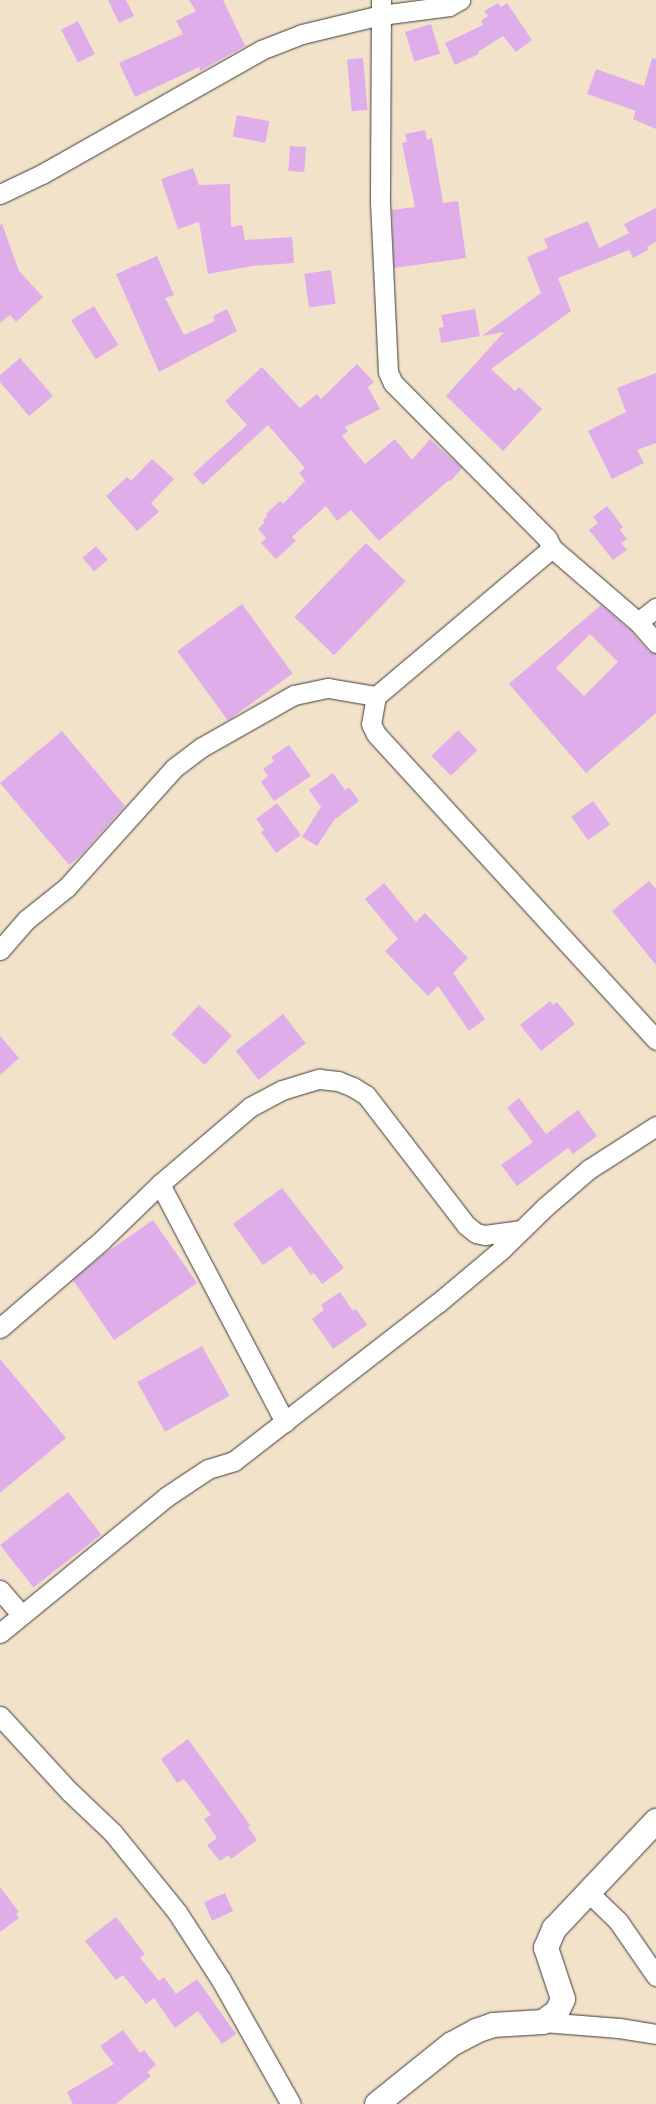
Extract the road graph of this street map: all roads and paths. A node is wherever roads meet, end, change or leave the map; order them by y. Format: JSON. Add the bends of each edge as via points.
{"nodes":[{"id":1,"x":460,"y":0,"type":"edge"},
{"id":2,"x":381,"y":7,"type":"edge"},
{"id":3,"x":0,"y":194,"type":"edge"},
{"id":4,"x":552,"y":548,"type":"junction"},
{"id":5,"x":656,"y":608,"type":"edge"},
{"id":6,"x":638,"y":622,"type":"junction"},
{"id":7,"x":656,"y":643,"type":"edge"},
{"id":8,"x":376,"y":696,"type":"junction"},
{"id":9,"x":0,"y":950,"type":"edge"},
{"id":10,"x":649,"y":1018,"type":"edge"},
{"id":11,"x":656,"y":1040,"type":"edge"},
{"id":12,"x":656,"y":1126,"type":"edge"},
{"id":13,"x":160,"y":1184,"type":"junction"},
{"id":14,"x":520,"y":1230,"type":"junction"},
{"id":15,"x":0,"y":1328,"type":"edge"},
{"id":16,"x":285,"y":1422,"type":"junction"},
{"id":17,"x":0,"y":1590,"type":"edge"},
{"id":18,"x":22,"y":1615,"type":"junction"},
{"id":19,"x":0,"y":1633,"type":"edge"},
{"id":20,"x":0,"y":1716,"type":"edge"},
{"id":21,"x":656,"y":1821,"type":"edge"},
{"id":22,"x":589,"y":1892,"type":"junction"},
{"id":23,"x":656,"y":1976,"type":"edge"},
{"id":24,"x":543,"y":2022,"type":"junction"},
{"id":25,"x":656,"y":2034,"type":"edge"},
{"id":26,"x":291,"y":2104,"type":"edge"},
{"id":27,"x":377,"y":2104,"type":"edge"}],
"edges":[{"from":1,"to":2,"type":"street","via":[[437,8]]},
{"from":2,"to":3,"type":"street","via":[[261,50],[42,174]]},
{"from":2,"to":4,"type":"street","via":[[380,202],[388,372],[393,383],[548,538]]},
{"from":4,"to":6,"type":"street"},
{"from":4,"to":8,"type":"street"},
{"from":5,"to":6,"type":"street"},
{"from":6,"to":7,"type":"street"},
{"from":8,"to":9,"type":"street","via":[[328,688],[294,695],[202,747],[174,768],[67,887],[26,920]]},
{"from":8,"to":10,"type":"street","via":[[371,716],[376,734]]},
{"from":10,"to":11,"type":"street"},
{"from":12,"to":14,"type":"street","via":[[588,1169]]},
{"from":13,"to":14,"type":"street","via":[[250,1107],[282,1090],[319,1079],[338,1081],[366,1095],[466,1225],[485,1235]]},
{"from":13,"to":15,"type":"street","via":[[101,1241]]},
{"from":13,"to":16,"type":"street"},
{"from":14,"to":16,"type":"street","via":[[438,1303]]},
{"from":16,"to":18,"type":"street","via":[[234,1461],[208,1469],[166,1496]]},
{"from":17,"to":18,"type":"street"},
{"from":18,"to":19,"type":"street"},
{"from":20,"to":26,"type":"street","via":[[113,1833],[177,1912]]},
{"from":21,"to":22,"type":"street"},
{"from":22,"to":23,"type":"street","via":[[618,1921]]},
{"from":22,"to":24,"type":"street","via":[[554,1929],[546,1948],[563,1999],[557,2012]]},
{"from":24,"to":25,"type":"street"},
{"from":24,"to":27,"type":"street","via":[[493,2025],[476,2030],[452,2044]]}]}
